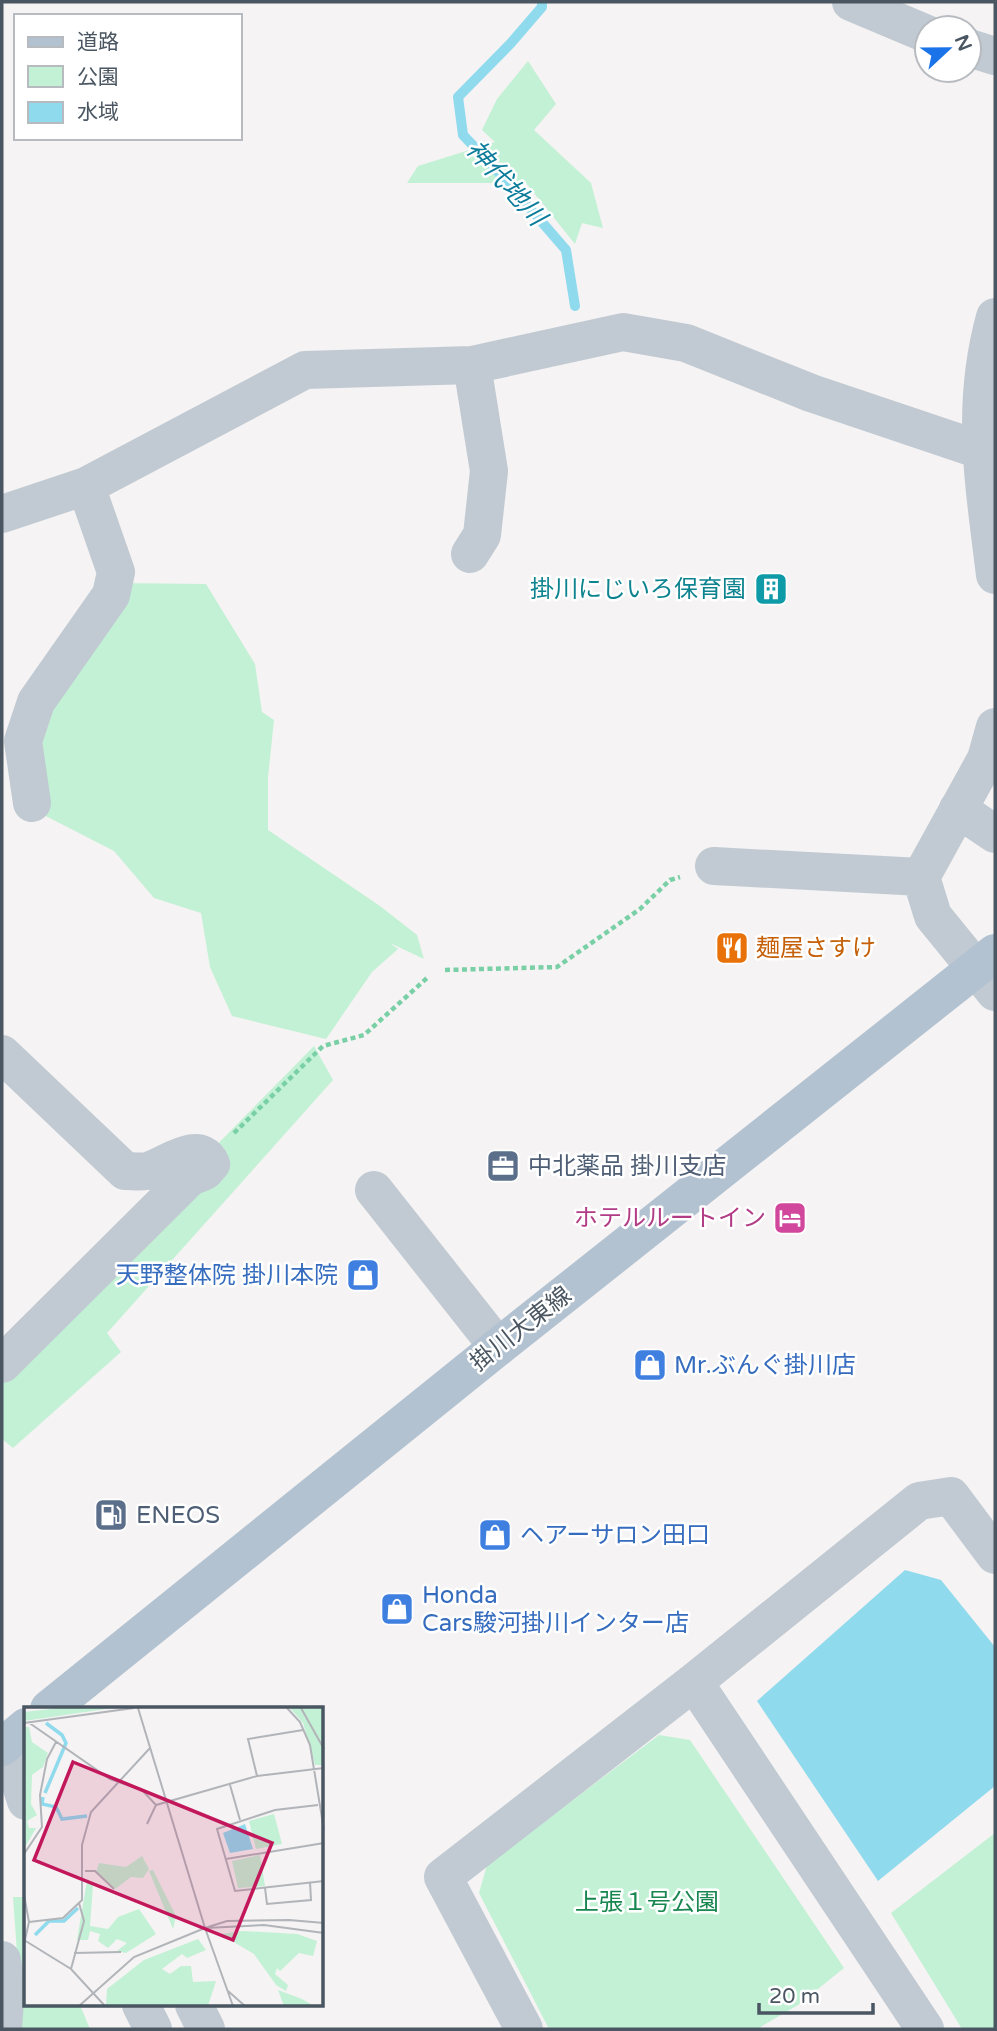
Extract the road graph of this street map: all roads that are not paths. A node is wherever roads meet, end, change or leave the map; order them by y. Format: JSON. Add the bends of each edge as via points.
{"nodes":[{"id":1,"x":851,"y":2,"type":"edge"},
{"id":2,"x":913,"y":28,"type":"edge"},
{"id":3,"x":993,"y":337,"type":"edge"},
{"id":4,"x":472,"y":365,"type":"junction"},
{"id":5,"x":988,"y":452,"type":"edge"},
{"id":6,"x":86,"y":486,"type":"junction"},
{"id":7,"x":2,"y":514,"type":"edge"},
{"id":8,"x":470,"y":554,"type":"dead end"},
{"id":9,"x":995,"y":575,"type":"edge"},
{"id":10,"x":995,"y":727,"type":"edge"},
{"id":11,"x":32,"y":803,"type":"dead end"},
{"id":12,"x":958,"y":809,"type":"junction"},
{"id":13,"x":995,"y":834,"type":"edge"},
{"id":14,"x":714,"y":866,"type":"road end"},
{"id":15,"x":921,"y":877,"type":"junction"},
{"id":16,"x":989,"y":971,"type":"edge"},
{"id":17,"x":2,"y":1054,"type":"edge"},
{"id":18,"x":374,"y":1189,"type":"dead end"},
{"id":19,"x":498,"y":1347,"type":"junction"},
{"id":20,"x":2,"y":1364,"type":"edge"},
{"id":21,"x":995,"y":1555,"type":"edge"},
{"id":22,"x":694,"y":1682,"type":"junction"},
{"id":23,"x":51,"y":1707,"type":"edge"},
{"id":24,"x":13,"y":1741,"type":"edge"},
{"id":25,"x":24,"y":1792,"type":"edge"},
{"id":26,"x":2,"y":1960,"type":"edge"},
{"id":27,"x":142,"y":2007,"type":"edge"},
{"id":28,"x":195,"y":2007,"type":"edge"},
{"id":29,"x":3,"y":2029,"type":"edge"},
{"id":30,"x":153,"y":2029,"type":"edge"},
{"id":31,"x":206,"y":2029,"type":"edge"},
{"id":32,"x":524,"y":2029,"type":"edge"},
{"id":33,"x":925,"y":2029,"type":"edge"}],
"edges":[{"from":1,"to":2,"type":"street"},
{"from":3,"to":5,"type":"street","via":[[981,383]]},
{"from":4,"to":5,"type":"street","via":[[623,331],[687,343],[811,393]]},
{"from":4,"to":6,"type":"street","via":[[305,370]]},
{"from":4,"to":8,"type":"street","via":[[489,471],[482,535]]},
{"from":5,"to":9,"type":"street"},
{"from":6,"to":7,"type":"street"},
{"from":6,"to":11,"type":"street","via":[[116,572],[111,595],[36,702],[23,741]]},
{"from":10,"to":12,"type":"street","via":[[986,760]]},
{"from":12,"to":13,"type":"street"},
{"from":12,"to":15,"type":"street"},
{"from":14,"to":15,"type":"street"},
{"from":15,"to":16,"type":"street","via":[[933,916]]},
{"from":16,"to":19,"type":"main road","name":"掛川大東線"},
{"from":17,"to":20,"type":"street","via":[[125,1171],[149,1171],[179,1156],[203,1154],[211,1164],[190,1177]]},
{"from":18,"to":19,"type":"street"},
{"from":19,"to":23,"type":"main road","name":"掛川大東線"},
{"from":21,"to":22,"type":"street","via":[[951,1496],[919,1501]]},
{"from":22,"to":32,"type":"street","via":[[443,1877]]},
{"from":22,"to":33,"type":"street"},
{"from":24,"to":25,"type":"street"},
{"from":26,"to":29,"type":"street","via":[[6,1986]]},
{"from":27,"to":30,"type":"street"},
{"from":28,"to":31,"type":"street"}]}
